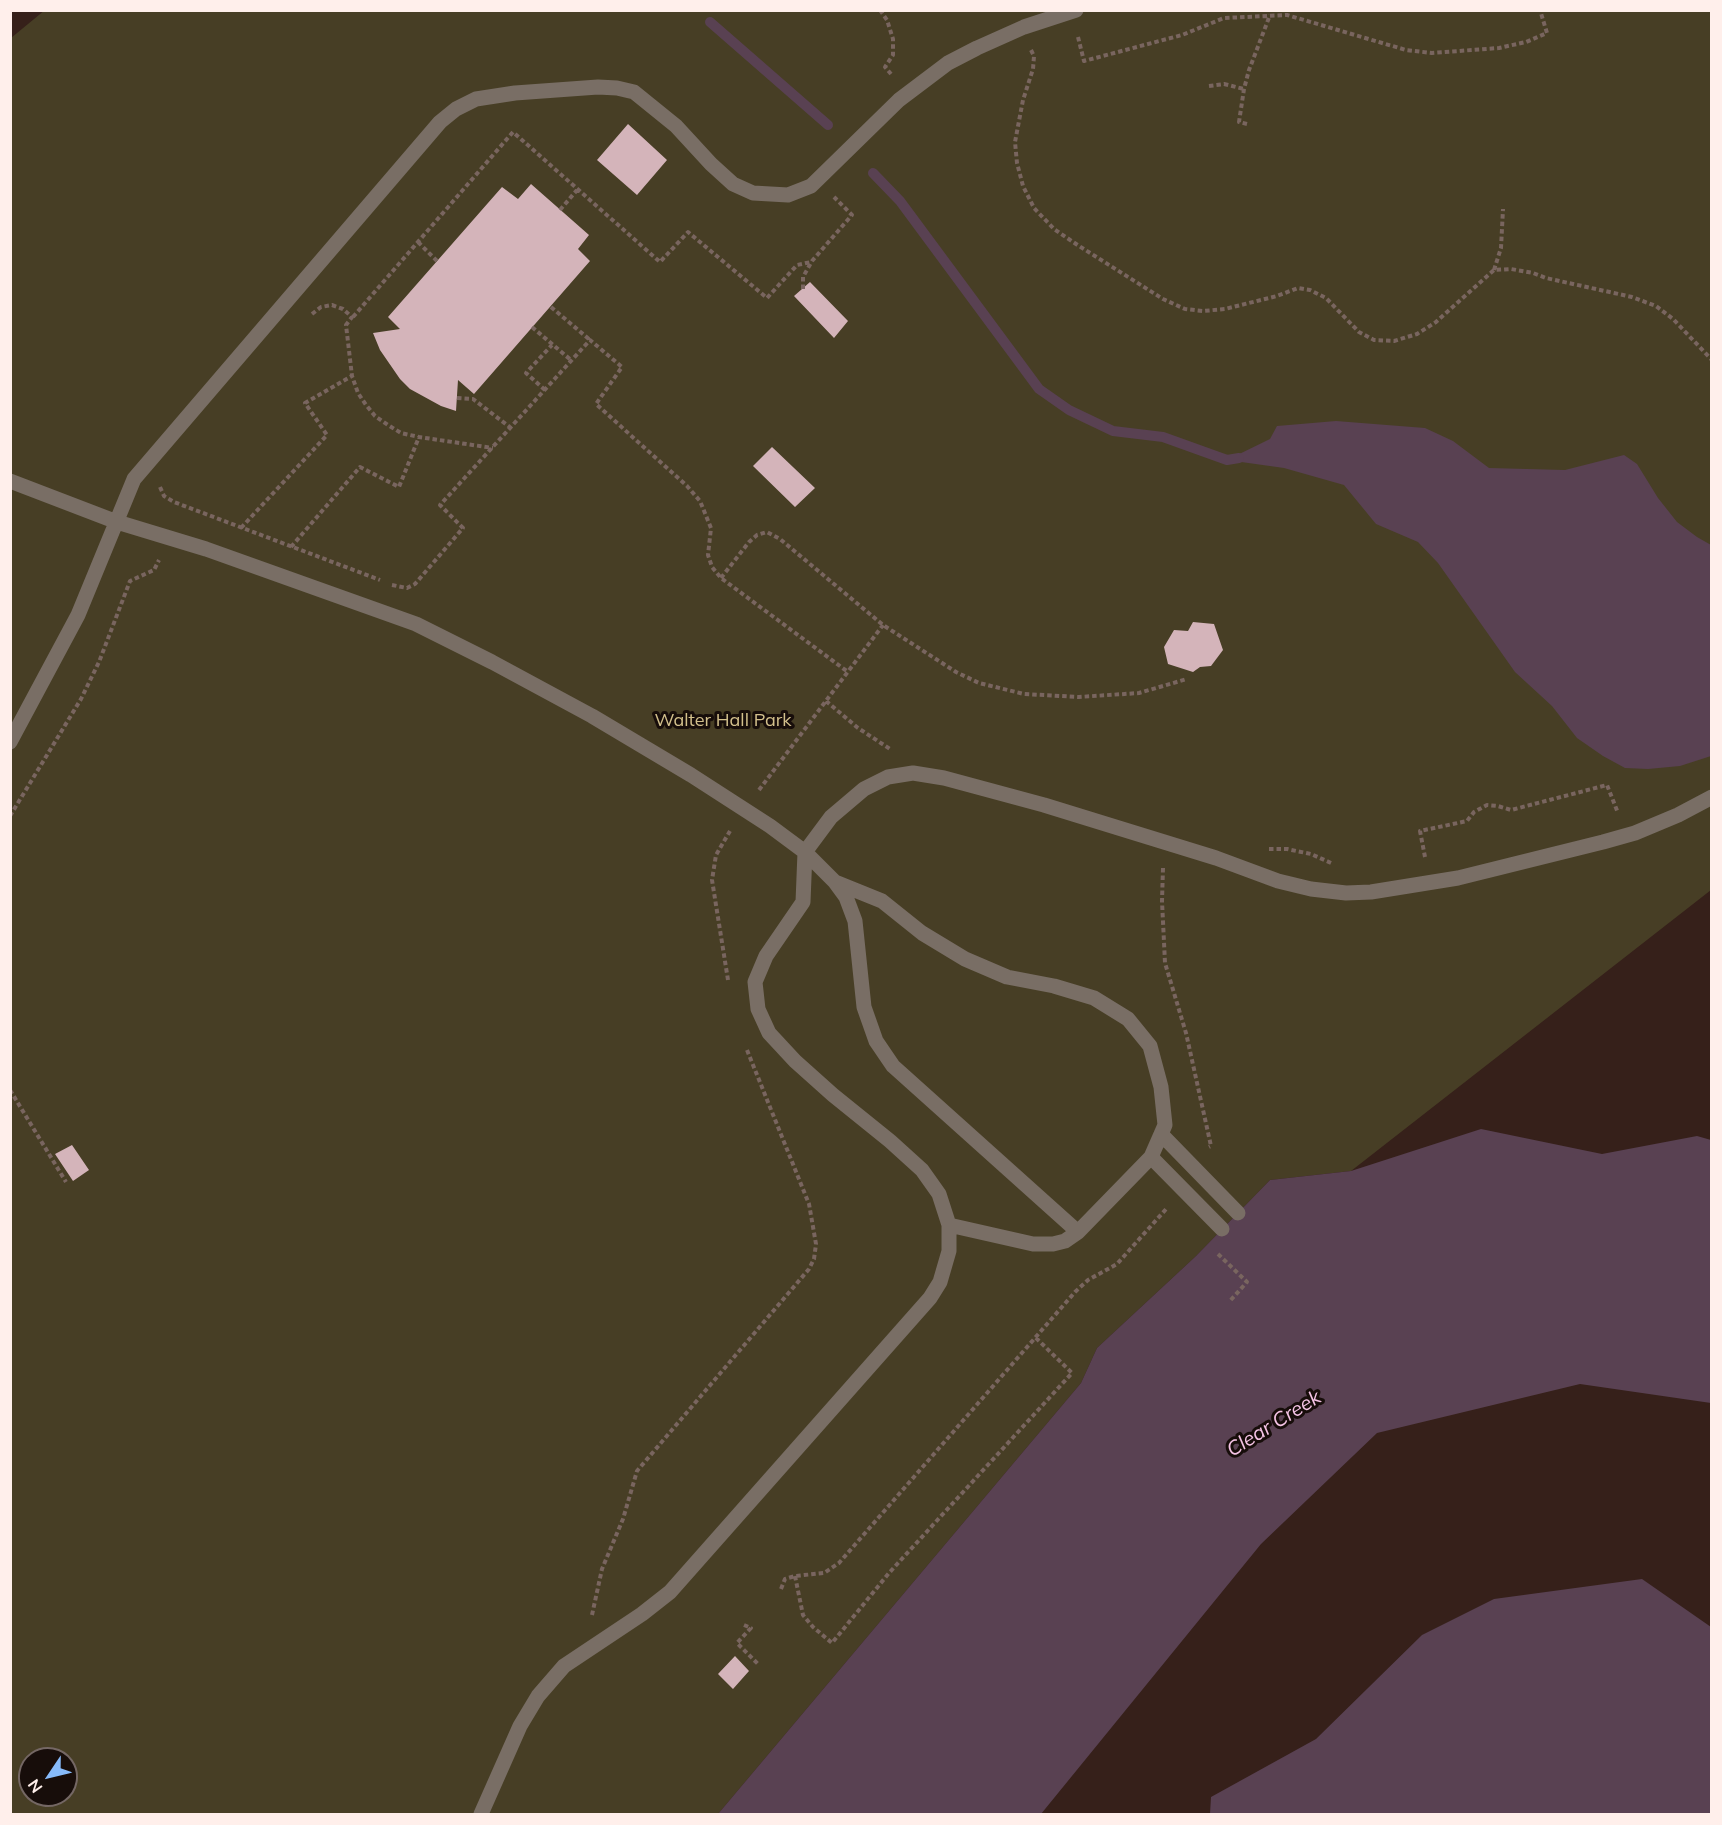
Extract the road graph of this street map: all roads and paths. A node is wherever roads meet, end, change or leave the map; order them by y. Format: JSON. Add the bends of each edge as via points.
{"nodes":[{"id":1,"x":880,"y":10,"type":"edge"},
{"id":2,"x":1076,"y":10,"type":"edge"},
{"id":3,"x":1540,"y":10,"type":"edge"},
{"id":4,"x":1288,"y":13,"type":"edge"},
{"id":5,"x":1270,"y":15,"type":"junction"},
{"id":6,"x":1075,"y":28,"type":"dead end"},
{"id":7,"x":1028,"y":43,"type":"dead end"},
{"id":8,"x":1209,"y":86,"type":"dead end"},
{"id":9,"x":1244,"y":89,"type":"junction"},
{"id":10,"x":907,"y":94,"type":"junction"},
{"id":11,"x":1247,"y":124,"type":"dead end"},
{"id":12,"x":577,"y":190,"type":"junction"},
{"id":13,"x":827,"y":191,"type":"dead end"},
{"id":14,"x":1503,"y":209,"type":"dead end"},
{"id":15,"x":560,"y":210,"type":"dead end"},
{"id":16,"x":418,"y":242,"type":"junction"},
{"id":17,"x":437,"y":261,"type":"dead end"},
{"id":18,"x":812,"y":261,"type":"junction"},
{"id":19,"x":1494,"y":270,"type":"junction"},
{"id":20,"x":803,"y":289,"type":"dead end"},
{"id":21,"x":550,"y":307,"type":"dead end"},
{"id":22,"x":309,"y":316,"type":"dead end"},
{"id":23,"x":352,"y":317,"type":"junction"},
{"id":24,"x":532,"y":327,"type":"dead end"},
{"id":25,"x":590,"y":340,"type":"junction"},
{"id":26,"x":552,"y":345,"type":"junction"},
{"id":27,"x":1712,"y":360,"type":"edge"},
{"id":28,"x":572,"y":361,"type":"junction"},
{"id":29,"x":352,"y":376,"type":"junction"},
{"id":30,"x":545,"y":390,"type":"junction"},
{"id":31,"x":457,"y":398,"type":"dead end"},
{"id":32,"x":511,"y":428,"type":"junction"},
{"id":33,"x":419,"y":437,"type":"junction"},
{"id":34,"x":493,"y":448,"type":"junction"},
{"id":35,"x":161,"y":479,"type":"dead end"},
{"id":36,"x":10,"y":481,"type":"edge"},
{"id":37,"x":174,"y":502,"type":"junction"},
{"id":38,"x":117,"y":522,"type":"junction"},
{"id":39,"x":241,"y":528,"type":"junction"},
{"id":40,"x":166,"y":537,"type":"junction"},
{"id":41,"x":291,"y":547,"type":"junction"},
{"id":42,"x":721,"y":578,"type":"junction"},
{"id":43,"x":883,"y":625,"type":"junction"},
{"id":44,"x":848,"y":672,"type":"junction"},
{"id":45,"x":1187,"y":679,"type":"dead end"},
{"id":46,"x":826,"y":701,"type":"junction"},
{"id":47,"x":10,"y":742,"type":"edge"},
{"id":48,"x":891,"y":750,"type":"dead end"},
{"id":49,"x":1712,"y":797,"type":"edge"},
{"id":50,"x":744,"y":809,"type":"junction"},
{"id":51,"x":1619,"y":815,"type":"dead end"},
{"id":52,"x":10,"y":816,"type":"edge"},
{"id":53,"x":1268,"y":849,"type":"dead end"},
{"id":54,"x":806,"y":852,"type":"junction"},
{"id":55,"x":1426,"y":866,"type":"dead end"},
{"id":56,"x":1338,"y":869,"type":"dead end"},
{"id":57,"x":836,"y":882,"type":"junction"},
{"id":58,"x":729,"y":988,"type":"dead end"},
{"id":59,"x":744,"y":1044,"type":"dead end"},
{"id":60,"x":10,"y":1090,"type":"edge"},
{"id":61,"x":1161,"y":1134,"type":"junction"},
{"id":62,"x":1151,"y":1156,"type":"junction"},
{"id":63,"x":66,"y":1182,"type":"dead end"},
{"id":64,"x":1238,"y":1213,"type":"dead end"},
{"id":65,"x":949,"y":1226,"type":"junction"},
{"id":66,"x":1222,"y":1229,"type":"dead end"},
{"id":67,"x":1078,"y":1232,"type":"junction"},
{"id":68,"x":1035,"y":1337,"type":"dead end"},
{"id":69,"x":795,"y":1576,"type":"dead end"},
{"id":70,"x":584,"y":1621,"type":"dead end"},
{"id":71,"x":744,"y":1625,"type":"dead end"},
{"id":72,"x":759,"y":1665,"type":"dead end"},
{"id":73,"x":481,"y":1815,"type":"edge"}],
"edges":[{"from":1,"to":10,"type":"path","via":[[893,39],[893,55],[885,67]]},
{"from":2,"to":10,"type":"lane","via":[[977,48],[948,63]]},
{"from":3,"to":4,"type":"path","via":[[1547,33],[1526,42],[1432,53],[1407,50]]},
{"from":4,"to":5,"type":"path"},
{"from":5,"to":6,"type":"path","via":[[1224,18],[1182,35],[1084,61]]},
{"from":5,"to":9,"type":"path"},
{"from":7,"to":19,"type":"path","via":[[1034,56],[1033,69],[1015,142],[1023,186],[1034,208],[1054,229],[1163,299],[1185,309],[1203,311],[1225,309],[1298,288],[1310,290],[1326,298],[1359,332],[1374,340],[1394,341],[1417,334],[1436,322]]},
{"from":8,"to":9,"type":"path","via":[[1224,84]]},
{"from":9,"to":11,"type":"path","via":[[1239,122]]},
{"from":10,"to":38,"type":"lane","via":[[811,186],[788,195],[753,193],[733,184],[676,126],[634,92],[598,87],[515,93],[476,99],[456,109],[440,122],[134,479]]},
{"from":12,"to":15,"type":"path"},
{"from":12,"to":16,"type":"path","via":[[513,132]]},
{"from":12,"to":18,"type":"path","via":[[660,262],[688,232],[767,298],[797,265]]},
{"from":13,"to":18,"type":"path","via":[[852,214]]},
{"from":14,"to":19,"type":"path","via":[[1501,248]]},
{"from":16,"to":17,"type":"path"},
{"from":16,"to":23,"type":"path"},
{"from":18,"to":20,"type":"path","via":[[803,277]]},
{"from":19,"to":27,"type":"path","via":[[1533,273],[1656,306]]},
{"from":21,"to":25,"type":"path"},
{"from":22,"to":23,"type":"path","via":[[332,305]]},
{"from":23,"to":29,"type":"path","via":[[346,325]]},
{"from":24,"to":26,"type":"path"},
{"from":25,"to":28,"type":"path"},
{"from":25,"to":42,"type":"path","via":[[622,367],[596,404],[700,501],[711,528],[708,555]]},
{"from":26,"to":28,"type":"path"},
{"from":26,"to":30,"type":"path","via":[[526,373]]},
{"from":28,"to":30,"type":"path"},
{"from":29,"to":33,"type":"path","via":[[358,393],[375,416],[401,433]]},
{"from":29,"to":39,"type":"path","via":[[305,403],[327,435]]},
{"from":30,"to":32,"type":"path"},
{"from":31,"to":32,"type":"path","via":[[473,399]]},
{"from":32,"to":34,"type":"path"},
{"from":33,"to":34,"type":"path"},
{"from":33,"to":41,"type":"path","via":[[399,486],[360,467]]},
{"from":34,"to":41,"type":"path","via":[[440,505],[463,528],[415,584],[407,588]]},
{"from":35,"to":37,"type":"path","via":[[164,496]]},
{"from":36,"to":38,"type":"lane"},
{"from":37,"to":39,"type":"path"},
{"from":37,"to":40,"type":"path"},
{"from":38,"to":40,"type":"lane"},
{"from":38,"to":47,"type":"lane","via":[[78,615]]},
{"from":39,"to":41,"type":"path"},
{"from":40,"to":50,"type":"lane","via":[[416,624],[592,716]]},
{"from":40,"to":52,"type":"path","via":[[154,570],[130,581],[126,588],[81,699]]},
{"from":42,"to":43,"type":"path","via":[[749,542],[766,532],[780,539]]},
{"from":42,"to":44,"type":"path"},
{"from":43,"to":44,"type":"path"},
{"from":43,"to":45,"type":"path","via":[[956,672],[979,683],[1024,694],[1079,697],[1139,693]]},
{"from":44,"to":46,"type":"path"},
{"from":46,"to":48,"type":"path"},
{"from":46,"to":50,"type":"path"},
{"from":49,"to":54,"type":"lane","via":[[1635,833],[1603,842],[1458,878],[1371,892],[1311,889],[1278,881],[1044,805],[913,773],[888,777],[864,789],[837,812]]},
{"from":50,"to":54,"type":"lane"},
{"from":50,"to":58,"type":"path","via":[[716,855],[712,880]]},
{"from":51,"to":55,"type":"path","via":[[1607,785],[1511,810],[1487,805],[1467,821],[1420,831]]},
{"from":53,"to":56,"type":"path","via":[[1311,854]]},
{"from":54,"to":57,"type":"lane"},
{"from":54,"to":65,"type":"lane","via":[[803,902],[766,956],[755,982],[758,1009],[769,1033],[795,1061],[922,1170],[939,1194]]},
{"from":57,"to":61,"type":"lane","via":[[882,901],[922,933],[965,959],[1007,976],[1094,998],[1128,1018],[1150,1046],[1161,1087],[1165,1125]]},
{"from":57,"to":67,"type":"lane","via":[[855,921],[864,1007],[876,1041],[893,1066]]},
{"from":59,"to":70,"type":"path","via":[[809,1204],[816,1244],[814,1259],[637,1471],[602,1569],[592,1615]]},
{"from":60,"to":63,"type":"path"},
{"from":61,"to":62,"type":"lane"},
{"from":61,"to":64,"type":"lane"},
{"from":62,"to":66,"type":"lane"},
{"from":62,"to":67,"type":"lane"},
{"from":65,"to":67,"type":"lane","via":[[1053,1245]]},
{"from":65,"to":73,"type":"lane","via":[[946,1262],[930,1299],[670,1592],[564,1666],[538,1696],[520,1726]]},
{"from":68,"to":69,"type":"path","via":[[1072,1373],[889,1573],[832,1642],[803,1615]]},
{"from":71,"to":72,"type":"path","via":[[751,1628],[737,1643]]}]}
